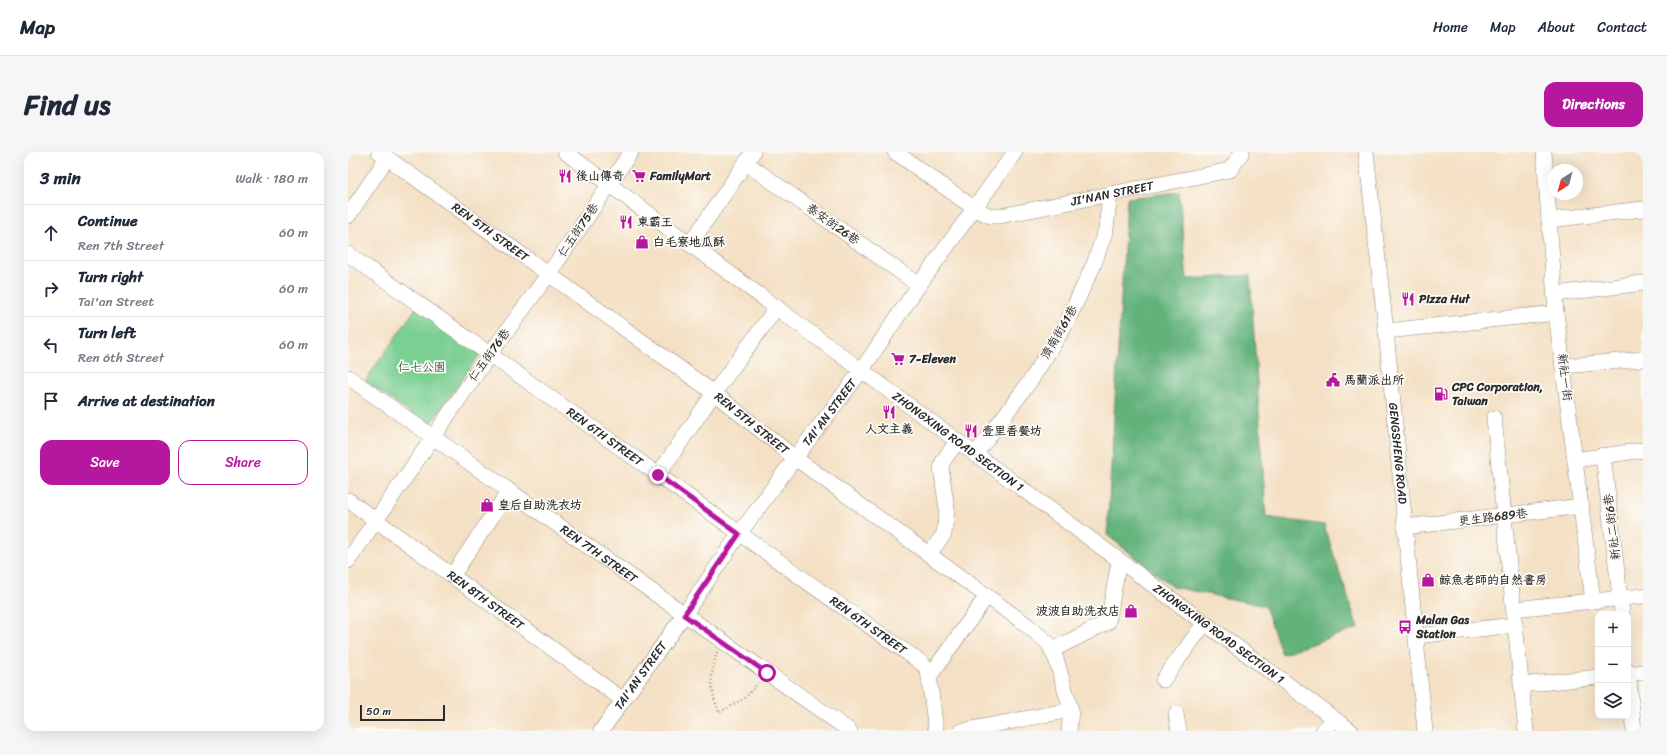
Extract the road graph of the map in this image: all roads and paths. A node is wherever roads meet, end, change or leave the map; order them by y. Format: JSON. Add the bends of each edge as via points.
{"nodes":[{"id":1,"x":565,"y":152,"type":"edge"},
{"id":2,"x":631,"y":152,"type":"edge"},
{"id":3,"x":895,"y":152,"type":"edge"},
{"id":4,"x":1014,"y":152,"type":"edge"},
{"id":5,"x":1242,"y":152,"type":"edge"},
{"id":6,"x":1366,"y":152,"type":"edge"},
{"id":7,"x":1544,"y":152,"type":"edge"},
{"id":8,"x":383,"y":155,"type":"edge"},
{"id":9,"x":750,"y":157,"type":"edge"},
{"id":10,"x":608,"y":184,"type":"junction"},
{"id":11,"x":1110,"y":194,"type":"junction"},
{"id":12,"x":974,"y":208,"type":"junction"},
{"id":13,"x":1643,"y":209,"type":"edge"},
{"id":14,"x":348,"y":216,"type":"edge"},
{"id":15,"x":1549,"y":220,"type":"junction"},
{"id":16,"x":690,"y":244,"type":"junction"},
{"id":17,"x":348,"y":254,"type":"edge"},
{"id":18,"x":548,"y":275,"type":"junction"},
{"id":19,"x":1643,"y":283,"type":"edge"},
{"id":20,"x":919,"y":286,"type":"junction"},
{"id":21,"x":1556,"y":294,"type":"junction"},
{"id":22,"x":777,"y":307,"type":"junction"},
{"id":23,"x":1556,"y":313,"type":"junction"},
{"id":24,"x":1386,"y":331,"type":"junction"},
{"id":25,"x":490,"y":354,"type":"junction"},
{"id":26,"x":1643,"y":360,"type":"edge"},
{"id":27,"x":1564,"y":366,"type":"junction"},
{"id":28,"x":861,"y":371,"type":"junction"},
{"id":29,"x":348,"y":377,"type":"edge"},
{"id":30,"x":714,"y":393,"type":"junction"},
{"id":31,"x":1494,"y":418,"type":"dead end"},
{"id":32,"x":432,"y":437,"type":"junction"},
{"id":33,"x":957,"y":442,"type":"junction"},
{"id":34,"x":1643,"y":450,"type":"edge"},
{"id":35,"x":975,"y":455,"type":"junction"},
{"id":36,"x":1603,"y":455,"type":"junction"},
{"id":37,"x":794,"y":458,"type":"junction"},
{"id":38,"x":1575,"y":460,"type":"junction"},
{"id":39,"x":658,"y":475,"type":"junction"},
{"id":40,"x":510,"y":491,"type":"junction"},
{"id":41,"x":348,"y":500,"type":"edge"},
{"id":42,"x":1582,"y":506,"type":"junction"},
{"id":43,"x":1504,"y":516,"type":"junction"},
{"id":44,"x":376,"y":520,"type":"junction"},
{"id":45,"x":1405,"y":527,"type":"junction"},
{"id":46,"x":739,"y":534,"type":"junction"},
{"id":47,"x":929,"y":554,"type":"junction"},
{"id":48,"x":348,"y":561,"type":"edge"},
{"id":49,"x":1119,"y":561,"type":"junction"},
{"id":50,"x":452,"y":576,"type":"junction"},
{"id":51,"x":987,"y":596,"type":"junction"},
{"id":52,"x":1643,"y":596,"type":"edge"},
{"id":53,"x":1621,"y":598,"type":"junction"},
{"id":54,"x":1593,"y":601,"type":"junction"},
{"id":55,"x":1513,"y":609,"type":"junction"},
{"id":56,"x":1622,"y":611,"type":"edge"},
{"id":57,"x":684,"y":615,"type":"junction"},
{"id":58,"x":1204,"y":624,"type":"junction"},
{"id":59,"x":1515,"y":625,"type":"junction"},
{"id":60,"x":1416,"y":636,"type":"junction"},
{"id":61,"x":721,"y":640,"type":"junction"},
{"id":62,"x":1052,"y":650,"type":"junction"},
{"id":63,"x":1643,"y":672,"type":"edge"},
{"id":64,"x":767,"y":673,"type":"junction"},
{"id":65,"x":1631,"y":674,"type":"edge"},
{"id":66,"x":929,"y":677,"type":"junction"},
{"id":67,"x":1595,"y":677,"type":"edge"},
{"id":68,"x":1163,"y":680,"type":"dead end"},
{"id":69,"x":1629,"y":683,"type":"edge"},
{"id":70,"x":1521,"y":685,"type":"junction"},
{"id":71,"x":623,"y":700,"type":"junction"},
{"id":72,"x":1071,"y":710,"type":"junction"},
{"id":73,"x":1176,"y":714,"type":"dead end"},
{"id":74,"x":1334,"y":719,"type":"junction"},
{"id":75,"x":834,"y":726,"type":"edge"},
{"id":76,"x":601,"y":731,"type":"edge"},
{"id":77,"x":850,"y":731,"type":"edge"},
{"id":78,"x":936,"y":731,"type":"edge"},
{"id":79,"x":961,"y":731,"type":"edge"},
{"id":80,"x":1069,"y":731,"type":"edge"},
{"id":81,"x":1179,"y":731,"type":"edge"},
{"id":82,"x":1323,"y":731,"type":"edge"},
{"id":83,"x":1351,"y":731,"type":"edge"},
{"id":84,"x":1425,"y":731,"type":"edge"},
{"id":85,"x":1526,"y":731,"type":"edge"},
{"id":86,"x":1634,"y":731,"type":"edge"}],
"edges":[{"from":1,"to":10,"type":"street","name":"ZHONGXING ROAD SECTION 1"},
{"from":2,"to":10,"type":"street","name":"仁五街75巷"},
{"from":3,"to":12,"type":"street","name":"JI'NAN STREET"},
{"from":4,"to":12,"type":"street","name":"TAI'AN STREET"},
{"from":5,"to":11,"type":"street","name":"JI'NAN STREET","via":[[1230,170]]},
{"from":6,"to":24,"type":"street","name":"GENGSHENG ROAD"},
{"from":7,"to":15,"type":"street","name":"新社一街"},
{"from":8,"to":14,"type":"street"},
{"from":8,"to":18,"type":"street","name":"REN 5TH STREET"},
{"from":9,"to":16,"type":"street"},
{"from":9,"to":20,"type":"street","name":"泰安街26巷"},
{"from":10,"to":16,"type":"street","name":"ZHONGXING ROAD SECTION 1"},
{"from":10,"to":18,"type":"street","name":"仁五街75巷"},
{"from":11,"to":12,"type":"street","name":"JI'NAN STREET","via":[[1000,216],[990,216]]},
{"from":11,"to":35,"type":"street","name":"濟南街61巷","via":[[1106,228],[1097,257],[1066,324],[1031,380]]},
{"from":12,"to":20,"type":"street","name":"TAI'AN STREET"},
{"from":13,"to":15,"type":"street"},
{"from":15,"to":21,"type":"street","name":"新社一街"},
{"from":16,"to":22,"type":"street","name":"ZHONGXING ROAD SECTION 1"},
{"from":17,"to":25,"type":"street","name":"REN 6TH STREET"},
{"from":18,"to":25,"type":"street","name":"仁五街76巷"},
{"from":18,"to":30,"type":"street","name":"REN 5TH STREET"},
{"from":19,"to":21,"type":"street"},
{"from":20,"to":28,"type":"street","name":"TAI'AN STREET"},
{"from":21,"to":23,"type":"street","name":"新社一街"},
{"from":22,"to":28,"type":"street","name":"ZHONGXING ROAD SECTION 1"},
{"from":22,"to":30,"type":"street"},
{"from":23,"to":24,"type":"street"},
{"from":23,"to":27,"type":"street","name":"新社一街"},
{"from":24,"to":45,"type":"street","name":"GENGSHENG ROAD"},
{"from":25,"to":32,"type":"street","name":"仁五街76巷"},
{"from":25,"to":39,"type":"street","name":"REN 6TH STREET"},
{"from":26,"to":27,"type":"street"},
{"from":27,"to":38,"type":"street","name":"新社一街"},
{"from":28,"to":33,"type":"street","name":"ZHONGXING ROAD SECTION 1"},
{"from":28,"to":37,"type":"street","name":"TAI'AN STREET"},
{"from":29,"to":32,"type":"street","name":"REN 7TH STREET"},
{"from":30,"to":37,"type":"street","name":"REN 5TH STREET"},
{"from":30,"to":39,"type":"street"},
{"from":31,"to":43,"type":"street"},
{"from":32,"to":40,"type":"street","name":"REN 7TH STREET"},
{"from":32,"to":44,"type":"street","name":"仁五街76巷"},
{"from":33,"to":35,"type":"street","name":"ZHONGXING ROAD SECTION 1"},
{"from":33,"to":47,"type":"street","via":[[944,460],[941,469],[947,509],[944,534]]},
{"from":34,"to":36,"type":"street"},
{"from":35,"to":49,"type":"street","name":"ZHONGXING ROAD SECTION 1"},
{"from":36,"to":38,"type":"street"},
{"from":36,"to":53,"type":"street","name":"新社二街6巷"},
{"from":37,"to":46,"type":"street","name":"TAI'AN STREET"},
{"from":37,"to":47,"type":"street","name":"REN 5TH STREET"},
{"from":38,"to":42,"type":"street","name":"新社一街"},
{"from":39,"to":46,"type":"street","name":"REN 6TH STREET"},
{"from":40,"to":50,"type":"street"},
{"from":40,"to":57,"type":"street","name":"REN 7TH STREET"},
{"from":41,"to":44,"type":"street","name":"REN 8TH STREET"},
{"from":42,"to":43,"type":"street","name":"更生路689巷"},
{"from":42,"to":54,"type":"street","name":"新社一街"},
{"from":43,"to":45,"type":"street","name":"更生路689巷"},
{"from":43,"to":55,"type":"street"},
{"from":44,"to":48,"type":"street","name":"仁五街76巷"},
{"from":44,"to":50,"type":"street","name":"REN 8TH STREET"},
{"from":45,"to":60,"type":"street","name":"GENGSHENG ROAD"},
{"from":46,"to":57,"type":"street","name":"TAI'AN STREET"},
{"from":46,"to":66,"type":"street","name":"REN 6TH STREET","via":[[923,664]]},
{"from":47,"to":51,"type":"street","name":"REN 5TH STREET"},
{"from":49,"to":58,"type":"street","name":"ZHONGXING ROAD SECTION 1"},
{"from":49,"to":62,"type":"street","via":[[1108,622]]},
{"from":50,"to":71,"type":"street","name":"REN 8TH STREET"},
{"from":51,"to":62,"type":"street","name":"REN 5TH STREET","via":[[1032,629]]},
{"from":51,"to":66,"type":"street"},
{"from":52,"to":53,"type":"street"},
{"from":53,"to":54,"type":"street"},
{"from":53,"to":56,"type":"street","name":"新社二街6巷"},
{"from":54,"to":55,"type":"street"},
{"from":55,"to":59,"type":"street"},
{"from":57,"to":61,"type":"street","name":"REN 7TH STREET"},
{"from":57,"to":71,"type":"street","name":"TAI'AN STREET"},
{"from":58,"to":68,"type":"street"},
{"from":58,"to":74,"type":"street","name":"ZHONGXING ROAD SECTION 1"},
{"from":59,"to":60,"type":"street"},
{"from":59,"to":70,"type":"street"},
{"from":60,"to":84,"type":"street","name":"GENGSHENG ROAD"},
{"from":61,"to":64,"type":"street","name":"REN 7TH STREET"},
{"from":61,"to":64,"type":"path","via":[[712,669],[711,690],[719,713],[746,697]]},
{"from":62,"to":72,"type":"street","name":"REN 5TH STREET"},
{"from":63,"to":65,"type":"street"},
{"from":64,"to":75,"type":"street","name":"REN 7TH STREET"},
{"from":66,"to":78,"type":"street","name":"REN 6TH STREET"},
{"from":67,"to":70,"type":"street"},
{"from":69,"to":86,"type":"street"},
{"from":70,"to":85,"type":"street"},
{"from":71,"to":76,"type":"street","name":"TAI'AN STREET"},
{"from":72,"to":79,"type":"street"},
{"from":72,"to":80,"type":"street","name":"REN 5TH STREET"},
{"from":73,"to":81,"type":"street"},
{"from":74,"to":82,"type":"street"},
{"from":74,"to":83,"type":"street","name":"ZHONGXING ROAD SECTION 1"},
{"from":75,"to":77,"type":"street","name":"REN 7TH STREET"}]}
